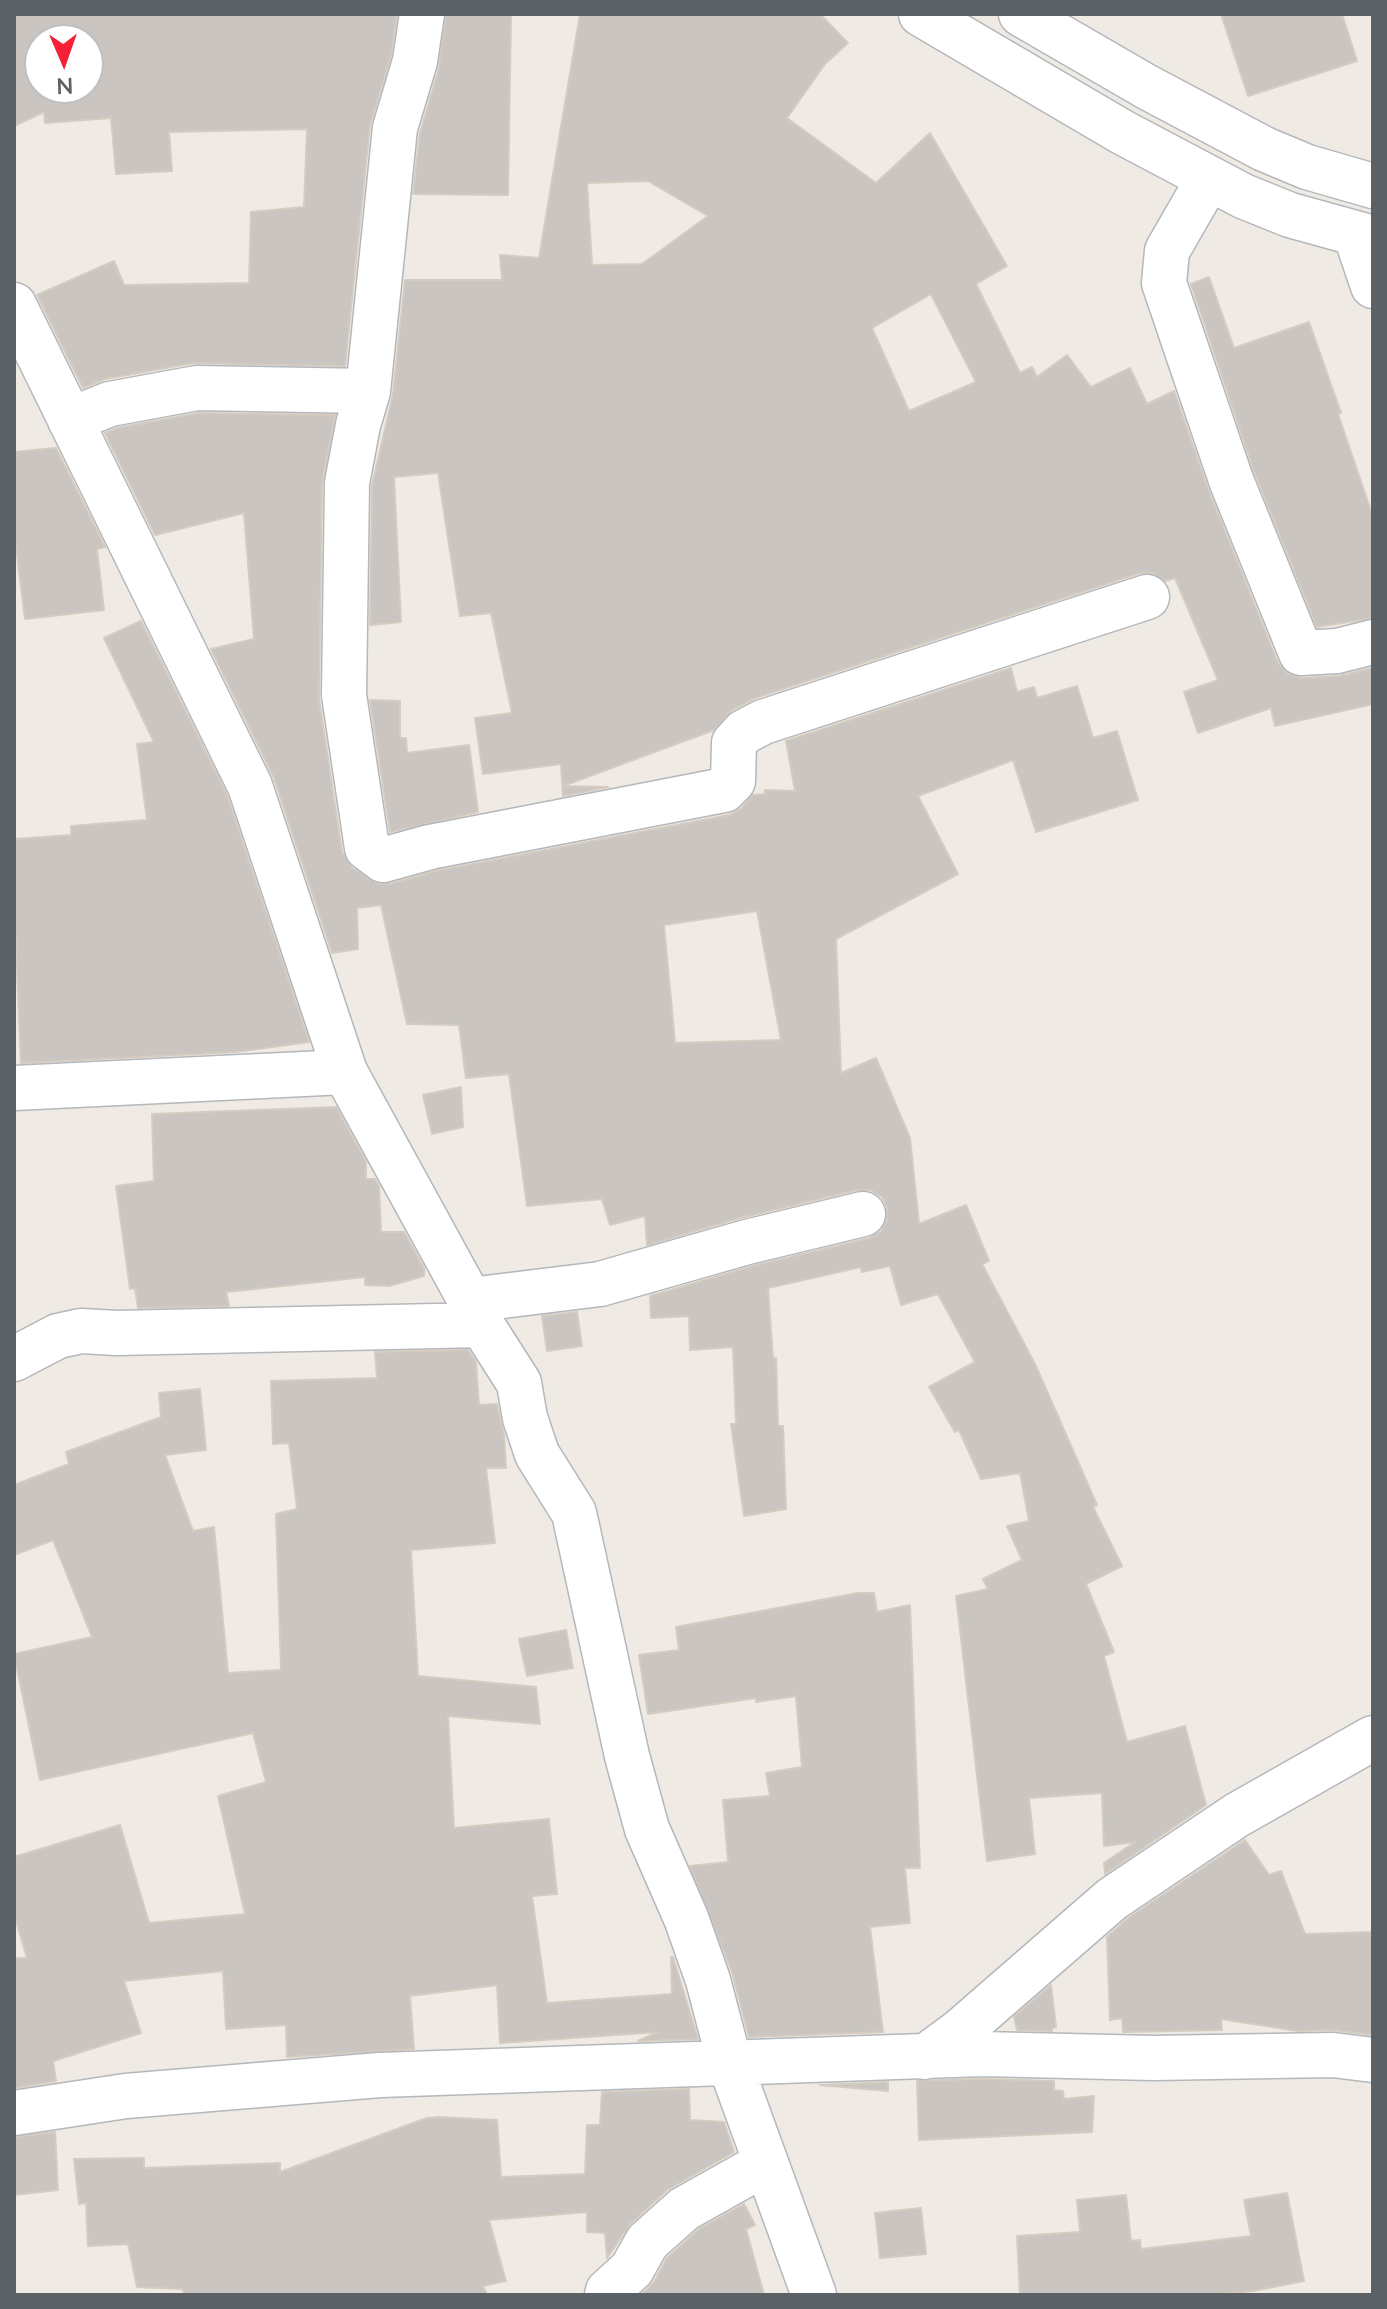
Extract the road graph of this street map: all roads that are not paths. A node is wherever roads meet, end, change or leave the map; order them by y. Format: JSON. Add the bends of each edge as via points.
{"nodes":[{"id":1,"x":422,"y":14,"type":"edge"},
{"id":2,"x":921,"y":14,"type":"edge"},
{"id":3,"x":1021,"y":14,"type":"edge"},
{"id":4,"x":1209,"y":178,"type":"junction"},
{"id":5,"x":1373,"y":186,"type":"edge"},
{"id":6,"x":1364,"y":236,"type":"edge"},
{"id":7,"x":1373,"y":286,"type":"edge"},
{"id":8,"x":14,"y":305,"type":"edge"},
{"id":9,"x":368,"y":391,"type":"junction"},
{"id":10,"x":70,"y":420,"type":"junction"},
{"id":11,"x":1147,"y":597,"type":"dead end"},
{"id":12,"x":1373,"y":642,"type":"edge"},
{"id":13,"x":345,"y":1072,"type":"junction"},
{"id":14,"x":14,"y":1088,"type":"edge"},
{"id":15,"x":863,"y":1214,"type":"dead end"},
{"id":16,"x":476,"y":1312,"type":"junction"},
{"id":17,"x":14,"y":1359,"type":"edge"},
{"id":18,"x":1373,"y":1738,"type":"edge"},
{"id":19,"x":925,"y":2057,"type":"junction"},
{"id":20,"x":1373,"y":2060,"type":"edge"},
{"id":21,"x":730,"y":2064,"type":"junction"},
{"id":22,"x":14,"y":2113,"type":"edge"},
{"id":23,"x":766,"y":2163,"type":"junction"},
{"id":24,"x":607,"y":2295,"type":"edge"},
{"id":25,"x":814,"y":2295,"type":"edge"}],
"edges":[{"from":1,"to":9,"type":"street","via":[[415,61],[395,128]]},
{"from":2,"to":4,"type":"street"},
{"from":3,"to":5,"type":"street","via":[[1264,149]]},
{"from":4,"to":6,"type":"street","via":[[1290,215]]},
{"from":4,"to":12,"type":"street","via":[[1167,251],[1164,283],[1231,480],[1301,653]]},
{"from":6,"to":7,"type":"street"},
{"from":8,"to":10,"type":"street"},
{"from":9,"to":10,"type":"street","via":[[197,388],[110,404]]},
{"from":9,"to":11,"type":"street","via":[[347,483],[344,695],[367,848],[383,860],[724,790],[733,781],[734,743],[763,722]]},
{"from":10,"to":13,"type":"street","via":[[250,786]]},
{"from":13,"to":14,"type":"street"},
{"from":13,"to":16,"type":"street"},
{"from":15,"to":16,"type":"street"},
{"from":16,"to":17,"type":"street","via":[[81,1331],[58,1336]]},
{"from":16,"to":21,"type":"street","via":[[519,1383],[537,1454],[574,1513],[643,1814],[708,1980]]},
{"from":18,"to":19,"type":"street","via":[[1237,1815],[1112,1899]]},
{"from":19,"to":20,"type":"street","via":[[1333,2055]]},
{"from":19,"to":21,"type":"street"},
{"from":21,"to":22,"type":"street","via":[[365,2076],[126,2096]]},
{"from":21,"to":23,"type":"street"},
{"from":23,"to":24,"type":"street","via":[[684,2209],[647,2242],[632,2269]]},
{"from":23,"to":25,"type":"street"}]}
